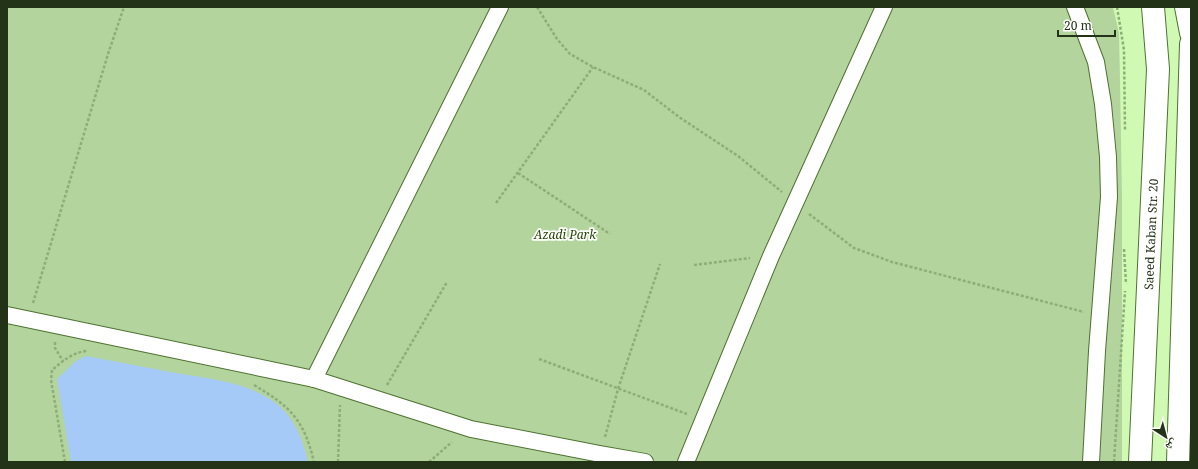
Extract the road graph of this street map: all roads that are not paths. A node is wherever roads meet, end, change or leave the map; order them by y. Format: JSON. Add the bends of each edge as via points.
{"nodes":[{"id":1,"x":500,"y":7,"type":"edge"},
{"id":2,"x":884,"y":7,"type":"edge"},
{"id":3,"x":1075,"y":7,"type":"edge"},
{"id":4,"x":1153,"y":7,"type":"edge"},
{"id":5,"x":1186,"y":7,"type":"edge"},
{"id":6,"x":1191,"y":33,"type":"edge"},
{"id":7,"x":1191,"y":44,"type":"edge"},
{"id":8,"x":7,"y":315,"type":"edge"},
{"id":9,"x":314,"y":379,"type":"junction"},
{"id":10,"x":639,"y":461,"type":"edge"},
{"id":11,"x":686,"y":462,"type":"edge"},
{"id":12,"x":1091,"y":462,"type":"edge"},
{"id":13,"x":1140,"y":462,"type":"edge"},
{"id":14,"x":1178,"y":462,"type":"edge"}],
"edges":[{"from":1,"to":9,"type":"street"},
{"from":2,"to":11,"type":"street","via":[[771,256]]},
{"from":3,"to":12,"type":"street","via":[[1096,62],[1108,157],[1109,197]]},
{"from":4,"to":13,"type":"main road","name":"Saeed Kaban Str. 20","via":[[1158,69]]},
{"from":5,"to":6,"type":"main road"},
{"from":7,"to":14,"type":"main road"},
{"from":8,"to":9,"type":"street"},
{"from":9,"to":10,"type":"street","via":[[471,429]]}]}
